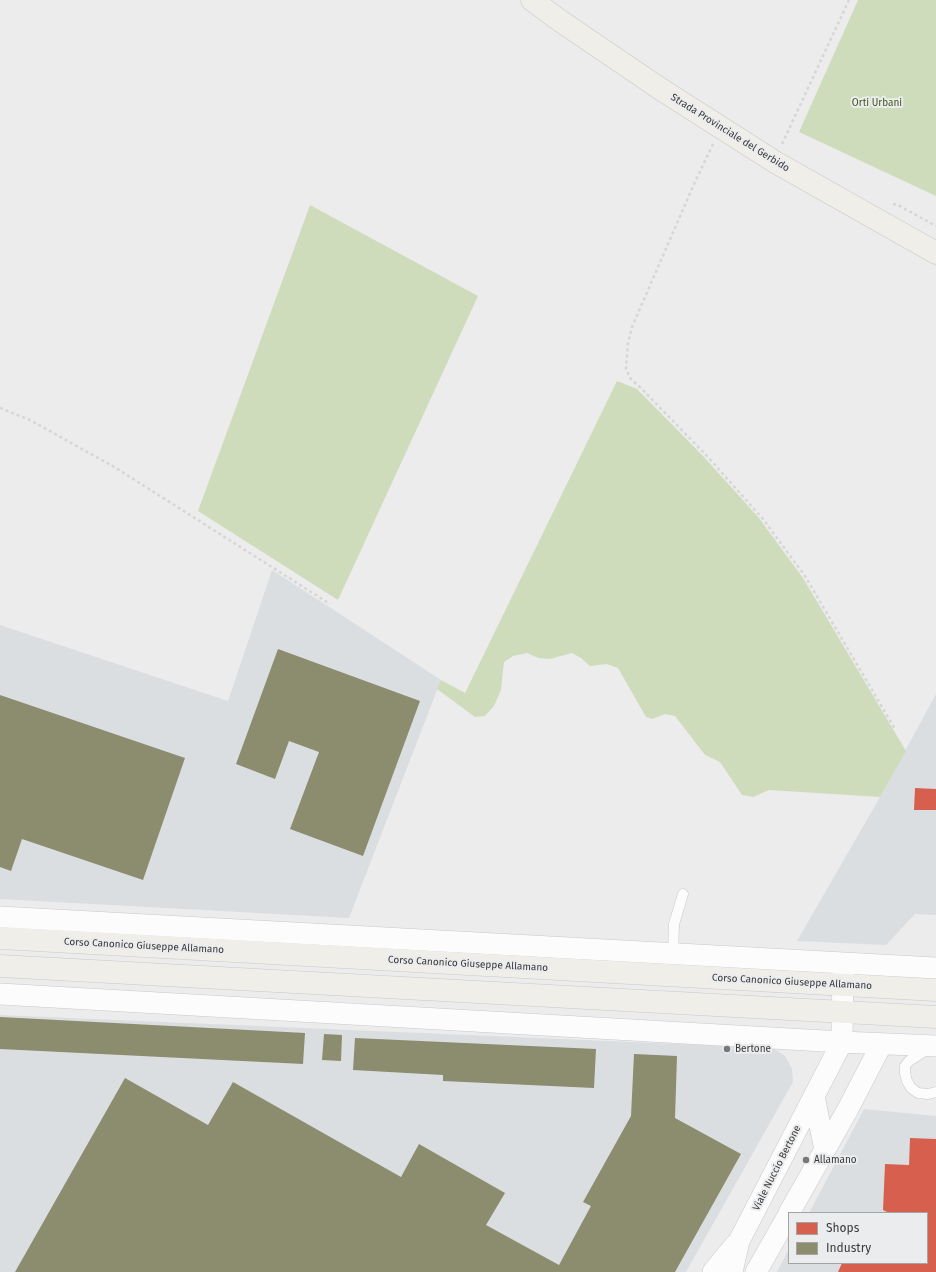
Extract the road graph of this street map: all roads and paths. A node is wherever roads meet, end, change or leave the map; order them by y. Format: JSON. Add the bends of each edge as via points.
{"nodes":[{"id":1,"x":532,"y":0,"type":"edge"},
{"id":2,"x":849,"y":0,"type":"edge"},
{"id":3,"x":723,"y":129,"type":"junction"},
{"id":4,"x":781,"y":148,"type":"dead end"},
{"id":5,"x":936,"y":253,"type":"edge"},
{"id":6,"x":0,"y":408,"type":"edge"},
{"id":7,"x":330,"y":604,"type":"dead end"},
{"id":8,"x":896,"y":729,"type":"dead end"},
{"id":9,"x":683,"y":894,"type":"dead end"},
{"id":10,"x":0,"y":917,"type":"edge"},
{"id":11,"x":0,"y":938,"type":"edge"},
{"id":12,"x":673,"y":953,"type":"junction"},
{"id":13,"x":844,"y":962,"type":"junction"},
{"id":14,"x":0,"y":966,"type":"edge"},
{"id":15,"x":936,"y":968,"type":"edge"},
{"id":16,"x":843,"y":984,"type":"junction"},
{"id":17,"x":936,"y":990,"type":"edge"},
{"id":18,"x":0,"y":994,"type":"edge"},
{"id":19,"x":843,"y":1012,"type":"junction"},
{"id":20,"x":936,"y":1017,"type":"edge"},
{"id":21,"x":842,"y":1042,"type":"junction"},
{"id":22,"x":883,"y":1044,"type":"junction"},
{"id":23,"x":931,"y":1046,"type":"edge"},
{"id":24,"x":936,"y":1092,"type":"edge"},
{"id":25,"x":814,"y":1096,"type":"junction"},
{"id":26,"x":825,"y":1150,"type":"junction"},
{"id":27,"x":790,"y":1212,"type":"edge"},
{"id":28,"x":788,"y":1215,"type":"edge"},
{"id":29,"x":739,"y":1241,"type":"junction"},
{"id":30,"x":713,"y":1272,"type":"edge"},
{"id":31,"x":732,"y":1272,"type":"edge"},
{"id":32,"x":756,"y":1272,"type":"edge"}],
"edges":[{"from":1,"to":3,"type":"main road","name":"Strada Provinciale del Gerbido"},
{"from":2,"to":4,"type":"path"},
{"from":3,"to":5,"type":"main road","name":"Strada Provinciale del Gerbido","via":[[775,162]]},
{"from":3,"to":8,"type":"path","via":[[710,149],[632,327],[626,368],[630,378],[707,456],[768,525],[805,576]]},
{"from":6,"to":7,"type":"path","via":[[30,420],[116,468]]},
{"from":9,"to":12,"type":"lane","via":[[674,924]]},
{"from":10,"to":12,"type":"street"},
{"from":11,"to":16,"type":"main road","name":"Corso Canonico Giuseppe Allamano"},
{"from":12,"to":13,"type":"street"},
{"from":13,"to":15,"type":"street"},
{"from":13,"to":16,"type":"street","name":"Viale Nuccio Bertone"},
{"from":14,"to":19,"type":"main road"},
{"from":16,"to":17,"type":"main road","name":"Corso Canonico Giuseppe Allamano"},
{"from":16,"to":19,"type":"street","name":"Viale Nuccio Bertone"},
{"from":18,"to":21,"type":"street"},
{"from":19,"to":20,"type":"main road"},
{"from":19,"to":21,"type":"street","name":"Viale Nuccio Bertone"},
{"from":21,"to":22,"type":"street"},
{"from":21,"to":25,"type":"street","name":"Viale Nuccio Bertone"},
{"from":22,"to":23,"type":"street"},
{"from":22,"to":26,"type":"street"},
{"from":23,"to":24,"type":"lane","via":[[909,1060],[905,1066],[905,1073],[911,1088],[918,1093]]},
{"from":25,"to":26,"type":"street"},
{"from":25,"to":29,"type":"street","name":"Viale Nuccio Bertone"},
{"from":26,"to":27,"type":"street"},
{"from":28,"to":32,"type":"street"},
{"from":29,"to":30,"type":"street","name":"Viale Nuccio Bertone"},
{"from":29,"to":31,"type":"street","name":"Viale Nuccio Bertone"}]}
